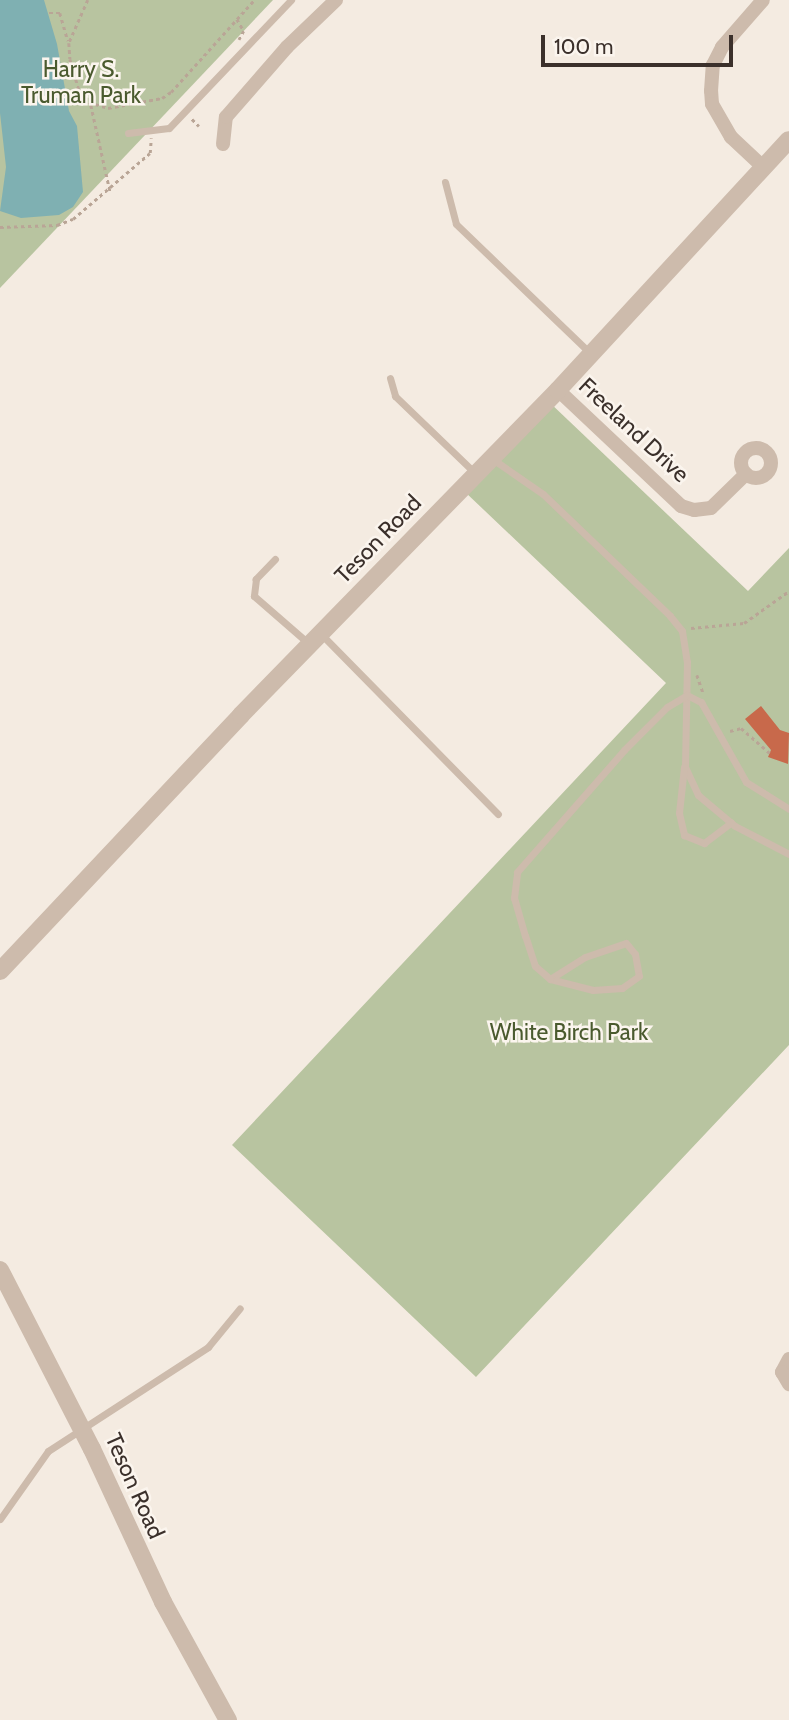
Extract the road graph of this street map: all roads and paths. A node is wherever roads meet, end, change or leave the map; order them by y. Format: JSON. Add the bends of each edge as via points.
{"nodes":[{"id":1,"x":88,"y":0,"type":"edge"},
{"id":2,"x":254,"y":0,"type":"edge"},
{"id":3,"x":292,"y":0,"type":"edge"},
{"id":4,"x":336,"y":0,"type":"edge"},
{"id":5,"x":764,"y":0,"type":"edge"},
{"id":6,"x":49,"y":13,"type":"dead end"},
{"id":7,"x":237,"y":19,"type":"junction"},
{"id":8,"x":69,"y":43,"type":"junction"},
{"id":9,"x":247,"y":47,"type":"junction"},
{"id":10,"x":92,"y":105,"type":"junction"},
{"id":11,"x":192,"y":118,"type":"dead end"},
{"id":12,"x":199,"y":126,"type":"dead end"},
{"id":13,"x":151,"y":131,"type":"junction"},
{"id":14,"x":128,"y":133,"type":"dead end"},
{"id":15,"x":789,"y":139,"type":"edge"},
{"id":16,"x":223,"y":144,"type":"dead end"},
{"id":17,"x":763,"y":167,"type":"junction"},
{"id":18,"x":445,"y":182,"type":"dead end"},
{"id":19,"x":110,"y":191,"type":"junction"},
{"id":20,"x":0,"y":227,"type":"edge"},
{"id":21,"x":591,"y":353,"type":"junction"},
{"id":22,"x":390,"y":378,"type":"dead end"},
{"id":23,"x":558,"y":390,"type":"junction"},
{"id":24,"x":491,"y":457,"type":"junction"},
{"id":25,"x":475,"y":473,"type":"junction"},
{"id":26,"x":746,"y":474,"type":"dead end"},
{"id":27,"x":275,"y":559,"type":"dead end"},
{"id":28,"x":789,"y":591,"type":"edge"},
{"id":29,"x":692,"y":638,"type":"dead end"},
{"id":30,"x":316,"y":640,"type":"junction"},
{"id":31,"x":697,"y":668,"type":"dead end"},
{"id":32,"x":687,"y":695,"type":"junction"},
{"id":33,"x":707,"y":698,"type":"dead end"},
{"id":34,"x":725,"y":730,"type":"dead end"},
{"id":35,"x":769,"y":753,"type":"dead end"},
{"id":36,"x":685,"y":767,"type":"junction"},
{"id":37,"x":789,"y":809,"type":"edge"},
{"id":38,"x":498,"y":814,"type":"dead end"},
{"id":39,"x":731,"y":823,"type":"junction"},
{"id":40,"x":789,"y":854,"type":"edge"},
{"id":41,"x":0,"y":971,"type":"edge"},
{"id":42,"x":550,"y":979,"type":"junction"},
{"id":43,"x":0,"y":1270,"type":"edge"},
{"id":44,"x":6,"y":1297,"type":"edge"},
{"id":45,"x":240,"y":1308,"type":"dead end"},
{"id":46,"x":789,"y":1359,"type":"edge"},
{"id":47,"x":789,"y":1384,"type":"edge"},
{"id":48,"x":80,"y":1426,"type":"junction"},
{"id":49,"x":0,"y":1519,"type":"edge"},
{"id":50,"x":228,"y":1720,"type":"edge"}],
"edges":[{"from":1,"to":8,"type":"path"},
{"from":2,"to":7,"type":"path"},
{"from":3,"to":9,"type":"lane"},
{"from":4,"to":16,"type":"street","via":[[287,47],[226,117]]},
{"from":5,"to":17,"type":"street","via":[[722,47],[713,65],[711,91],[712,103],[731,137]]},
{"from":6,"to":8,"type":"path","via":[[60,13]]},
{"from":7,"to":9,"type":"path","via":[[244,30],[238,39]]},
{"from":7,"to":10,"type":"path","via":[[194,70],[162,98],[108,108]]},
{"from":8,"to":10,"type":"path","via":[[74,83],[82,100]]},
{"from":9,"to":13,"type":"lane","via":[[170,128]]},
{"from":10,"to":19,"type":"path"},
{"from":11,"to":12,"type":"path"},
{"from":13,"to":14,"type":"lane"},
{"from":13,"to":19,"type":"path","via":[[150,153]]},
{"from":15,"to":17,"type":"street","name":"Teson Road"},
{"from":17,"to":21,"type":"street","name":"Teson Road"},
{"from":18,"to":21,"type":"lane","via":[[456,223]]},
{"from":19,"to":20,"type":"path","via":[[57,225]]},
{"from":21,"to":23,"type":"street","name":"Teson Road"},
{"from":22,"to":25,"type":"lane","via":[[395,396]]},
{"from":23,"to":24,"type":"street","name":"Teson Road"},
{"from":23,"to":26,"type":"street","name":"Freeland Drive","via":[[681,506],[711,508]]},
{"from":24,"to":25,"type":"street","name":"Teson Road"},
{"from":24,"to":32,"type":"lane","via":[[543,494],[670,616],[682,631]]},
{"from":25,"to":30,"type":"street","name":"Teson Road"},
{"from":27,"to":30,"type":"lane","via":[[256,579],[254,596]]},
{"from":28,"to":29,"type":"path","via":[[744,623],[690,628]]},
{"from":30,"to":38,"type":"lane"},
{"from":30,"to":41,"type":"street","name":"Teson Road"},
{"from":31,"to":33,"type":"path"},
{"from":32,"to":36,"type":"lane"},
{"from":32,"to":37,"type":"lane","via":[[701,702],[747,782]]},
{"from":32,"to":42,"type":"lane","via":[[667,707],[624,750],[517,872],[514,898],[525,936],[535,966]]},
{"from":34,"to":35,"type":"path","via":[[741,728]]},
{"from":36,"to":39,"type":"lane","via":[[698,795]]},
{"from":36,"to":39,"type":"lane","via":[[679,813],[684,835],[704,842]]},
{"from":39,"to":40,"type":"lane"},
{"from":42,"to":42,"type":"lane","via":[[593,990],[622,988],[639,976],[635,954],[626,943],[585,957]]},
{"from":43,"to":44,"type":"street","name":"Teson Road"},
{"from":44,"to":48,"type":"street","name":"Teson Road"},
{"from":45,"to":48,"type":"lane","via":[[208,1347]]},
{"from":46,"to":47,"type":"street","via":[[782,1372]]},
{"from":48,"to":49,"type":"lane","via":[[48,1451]]},
{"from":48,"to":50,"type":"street","name":"Teson Road","via":[[163,1602]]}]}
